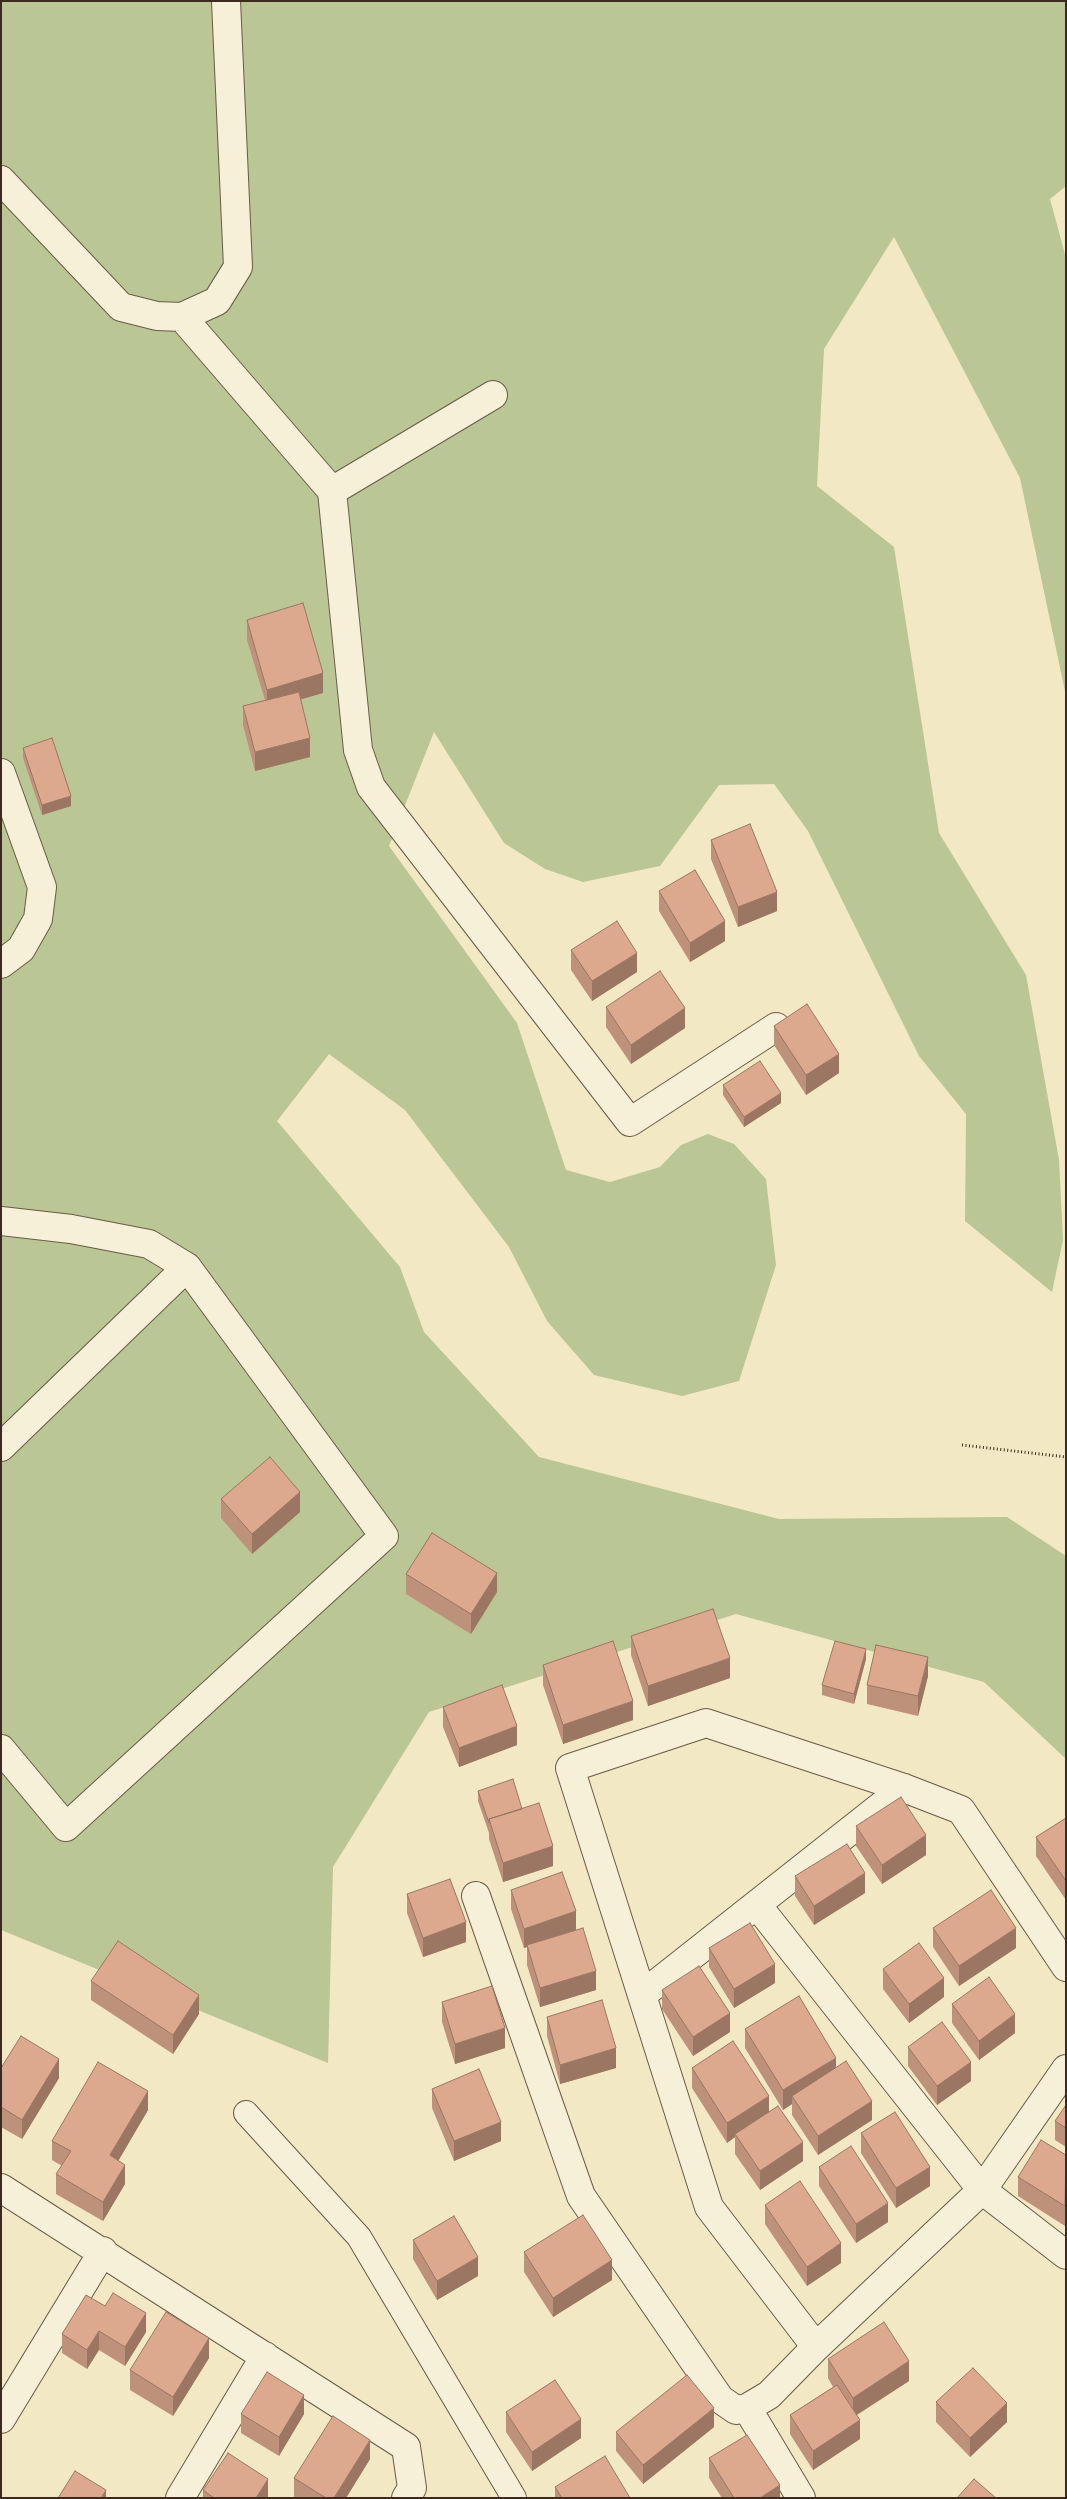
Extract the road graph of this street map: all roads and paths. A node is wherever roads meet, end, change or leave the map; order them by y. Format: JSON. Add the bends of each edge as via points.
{"nodes":[{"id":1,"x":226,"y":1,"type":"edge"},
{"id":2,"x":1,"y":180,"type":"edge"},
{"id":3,"x":182,"y":317,"type":"junction"},
{"id":4,"x":493,"y":395,"type":"dead end"},
{"id":5,"x":332,"y":491,"type":"junction"},
{"id":6,"x":1,"y":773,"type":"edge"},
{"id":7,"x":1,"y":964,"type":"edge"},
{"id":8,"x":776,"y":1027,"type":"edge"},
{"id":9,"x":1,"y":1221,"type":"edge"},
{"id":10,"x":187,"y":1267,"type":"junction"},
{"id":11,"x":962,"y":1445,"type":"dead end"},
{"id":12,"x":1,"y":1447,"type":"edge"},
{"id":13,"x":1066,"y":1457,"type":"edge"},
{"id":14,"x":1,"y":1749,"type":"edge"},
{"id":15,"x":904,"y":1788,"type":"junction"},
{"id":16,"x":476,"y":1896,"type":"dead end"},
{"id":17,"x":757,"y":1905,"type":"junction"},
{"id":18,"x":1066,"y":1968,"type":"edge"},
{"id":19,"x":642,"y":1995,"type":"junction"},
{"id":20,"x":1066,"y":2069,"type":"edge"},
{"id":21,"x":246,"y":2112,"type":"dead end"},
{"id":22,"x":1,"y":2188,"type":"edge"},
{"id":23,"x":982,"y":2190,"type":"junction"},
{"id":24,"x":103,"y":2251,"type":"junction"},
{"id":25,"x":1066,"y":2255,"type":"edge"},
{"id":26,"x":816,"y":2347,"type":"junction"},
{"id":27,"x":265,"y":2356,"type":"junction"},
{"id":28,"x":747,"y":2408,"type":"junction"},
{"id":29,"x":1,"y":2418,"type":"edge"},
{"id":30,"x":180,"y":2498,"type":"edge"},
{"id":31,"x":406,"y":2498,"type":"edge"},
{"id":32,"x":514,"y":2498,"type":"edge"},
{"id":33,"x":800,"y":2498,"type":"edge"}],
"edges":[{"from":1,"to":3,"type":"street","via":[[238,267],[217,301]]},
{"from":2,"to":3,"type":"street","via":[[121,307],[157,316]]},
{"from":3,"to":5,"type":"street"},
{"from":4,"to":5,"type":"street"},
{"from":5,"to":8,"type":"street","via":[[358,750],[372,787],[630,1122]]},
{"from":6,"to":7,"type":"street","via":[[42,886],[38,920],[21,949]]},
{"from":9,"to":10,"type":"street","via":[[72,1229],[149,1244]]},
{"from":10,"to":12,"type":"street"},
{"from":10,"to":14,"type":"street","via":[[384,1536],[66,1827]]},
{"from":11,"to":13,"type":"path"},
{"from":15,"to":17,"type":"street"},
{"from":15,"to":18,"type":"street","via":[[961,1810]]},
{"from":15,"to":19,"type":"street","via":[[706,1723],[570,1768]]},
{"from":16,"to":28,"type":"street","via":[[581,2196],[720,2399],[736,2410]]},
{"from":17,"to":19,"type":"street"},
{"from":17,"to":23,"type":"street"},
{"from":19,"to":26,"type":"street","via":[[709,2207]]},
{"from":20,"to":23,"type":"street"},
{"from":21,"to":32,"type":"lane","via":[[359,2237]]},
{"from":22,"to":24,"type":"street"},
{"from":23,"to":25,"type":"street"},
{"from":23,"to":26,"type":"street"},
{"from":24,"to":27,"type":"street"},
{"from":24,"to":29,"type":"street"},
{"from":26,"to":28,"type":"street","via":[[769,2395]]},
{"from":27,"to":30,"type":"street"},
{"from":27,"to":31,"type":"street","via":[[406,2447],[412,2488]]},
{"from":28,"to":33,"type":"street"}]}
